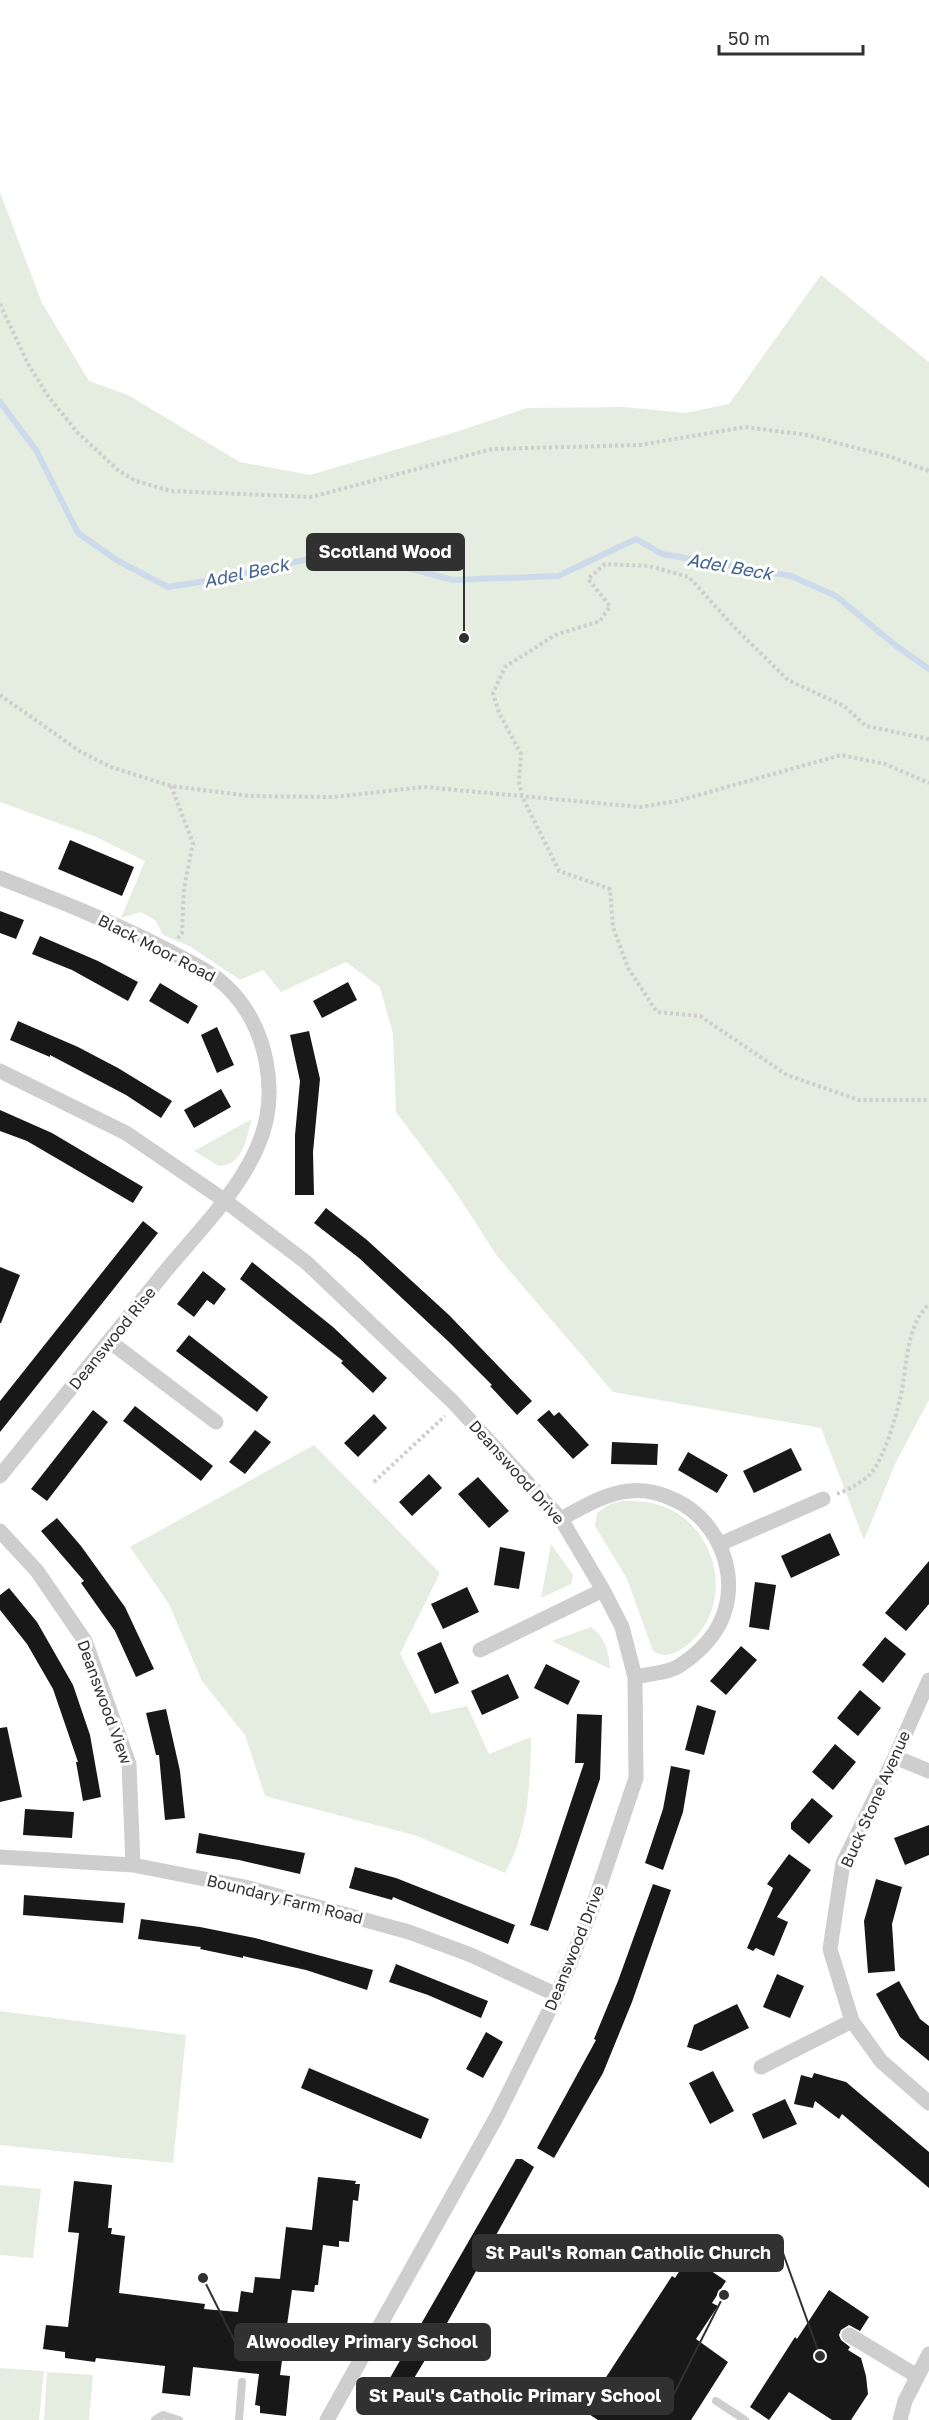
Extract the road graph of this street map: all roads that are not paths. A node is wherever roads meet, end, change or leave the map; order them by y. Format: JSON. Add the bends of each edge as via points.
{"nodes":[{"id":1,"x":0,"y":878,"type":"edge"},
{"id":2,"x":0,"y":1071,"type":"edge"},
{"id":3,"x":224,"y":1200,"type":"junction"},
{"id":4,"x":109,"y":1341,"type":"junction"},
{"id":5,"x":216,"y":1422,"type":"dead end"},
{"id":6,"x":0,"y":1476,"type":"edge"},
{"id":7,"x":823,"y":1499,"type":"road end"},
{"id":8,"x":561,"y":1519,"type":"junction"},
{"id":9,"x":0,"y":1530,"type":"edge"},
{"id":10,"x":720,"y":1544,"type":"junction"},
{"id":11,"x":603,"y":1590,"type":"junction"},
{"id":12,"x":480,"y":1650,"type":"dead end"},
{"id":13,"x":635,"y":1677,"type":"junction"},
{"id":14,"x":929,"y":1680,"type":"edge"},
{"id":15,"x":895,"y":1757,"type":"junction"},
{"id":16,"x":929,"y":1771,"type":"edge"},
{"id":17,"x":0,"y":1857,"type":"edge"},
{"id":18,"x":133,"y":1865,"type":"junction"},
{"id":19,"x":557,"y":1995,"type":"junction"},
{"id":20,"x":852,"y":2021,"type":"junction"},
{"id":21,"x":761,"y":2067,"type":"dead end"},
{"id":22,"x":929,"y":2103,"type":"edge"},
{"id":23,"x":849,"y":2335,"type":"dead end"},
{"id":24,"x":929,"y":2354,"type":"edge"},
{"id":25,"x":917,"y":2376,"type":"junction"},
{"id":26,"x":242,"y":2382,"type":"dead end"},
{"id":27,"x":716,"y":2401,"type":"dead end"},
{"id":28,"x":155,"y":2420,"type":"edge"},
{"id":29,"x":179,"y":2420,"type":"edge"},
{"id":30,"x":239,"y":2420,"type":"edge"},
{"id":31,"x":327,"y":2420,"type":"edge"},
{"id":32,"x":746,"y":2420,"type":"edge"},
{"id":33,"x":900,"y":2420,"type":"edge"}],
"edges":[{"from":1,"to":3,"type":"street","name":"Black Moor Road","via":[[169,951],[230,990],[247,1014],[263,1046],[269,1099],[257,1148]]},
{"from":2,"to":3,"type":"street","name":"Deanswood Drive","via":[[126,1133]]},
{"from":3,"to":4,"type":"street","name":"Deanswood Rise"},
{"from":3,"to":8,"type":"street","name":"Deanswood Drive","via":[[307,1263],[456,1405]]},
{"from":4,"to":5,"type":"street"},
{"from":4,"to":6,"type":"street","name":"Deanswood Rise"},
{"from":7,"to":10,"type":"street"},
{"from":8,"to":10,"type":"street","via":[[599,1497],[630,1490],[662,1494],[690,1508]]},
{"from":8,"to":11,"type":"street","name":"Deanswood Drive"},
{"from":9,"to":18,"type":"street","name":"Deanswood View","via":[[38,1571],[85,1641],[129,1764]]},
{"from":10,"to":13,"type":"street","via":[[729,1591],[721,1622],[703,1649],[677,1668]]},
{"from":11,"to":12,"type":"street"},
{"from":11,"to":13,"type":"street","name":"Deanswood Drive","via":[[622,1627]]},
{"from":13,"to":19,"type":"street","name":"Deanswood Drive","via":[[636,1778],[593,1906]]},
{"from":14,"to":15,"type":"street","name":"Buck Stone Avenue"},
{"from":15,"to":16,"type":"street"},
{"from":15,"to":20,"type":"street","name":"Buck Stone Avenue","via":[[843,1863],[830,1949]]},
{"from":17,"to":18,"type":"street","name":"Boundary Farm Road"},
{"from":18,"to":19,"type":"street","name":"Boundary Farm Road","via":[[245,1887],[409,1932],[471,1955]]},
{"from":19,"to":31,"type":"street","name":"Deanswood Drive","via":[[497,2116]]},
{"from":20,"to":21,"type":"street"},
{"from":20,"to":22,"type":"street","name":"Buck Stone Avenue","via":[[881,2061]]},
{"from":23,"to":25,"type":"street"},
{"from":24,"to":25,"type":"street"},
{"from":25,"to":33,"type":"street"},
{"from":26,"to":30,"type":"lane"},
{"from":27,"to":32,"type":"lane"},
{"from":28,"to":29,"type":"lane","via":[[163,2415]]}]}
